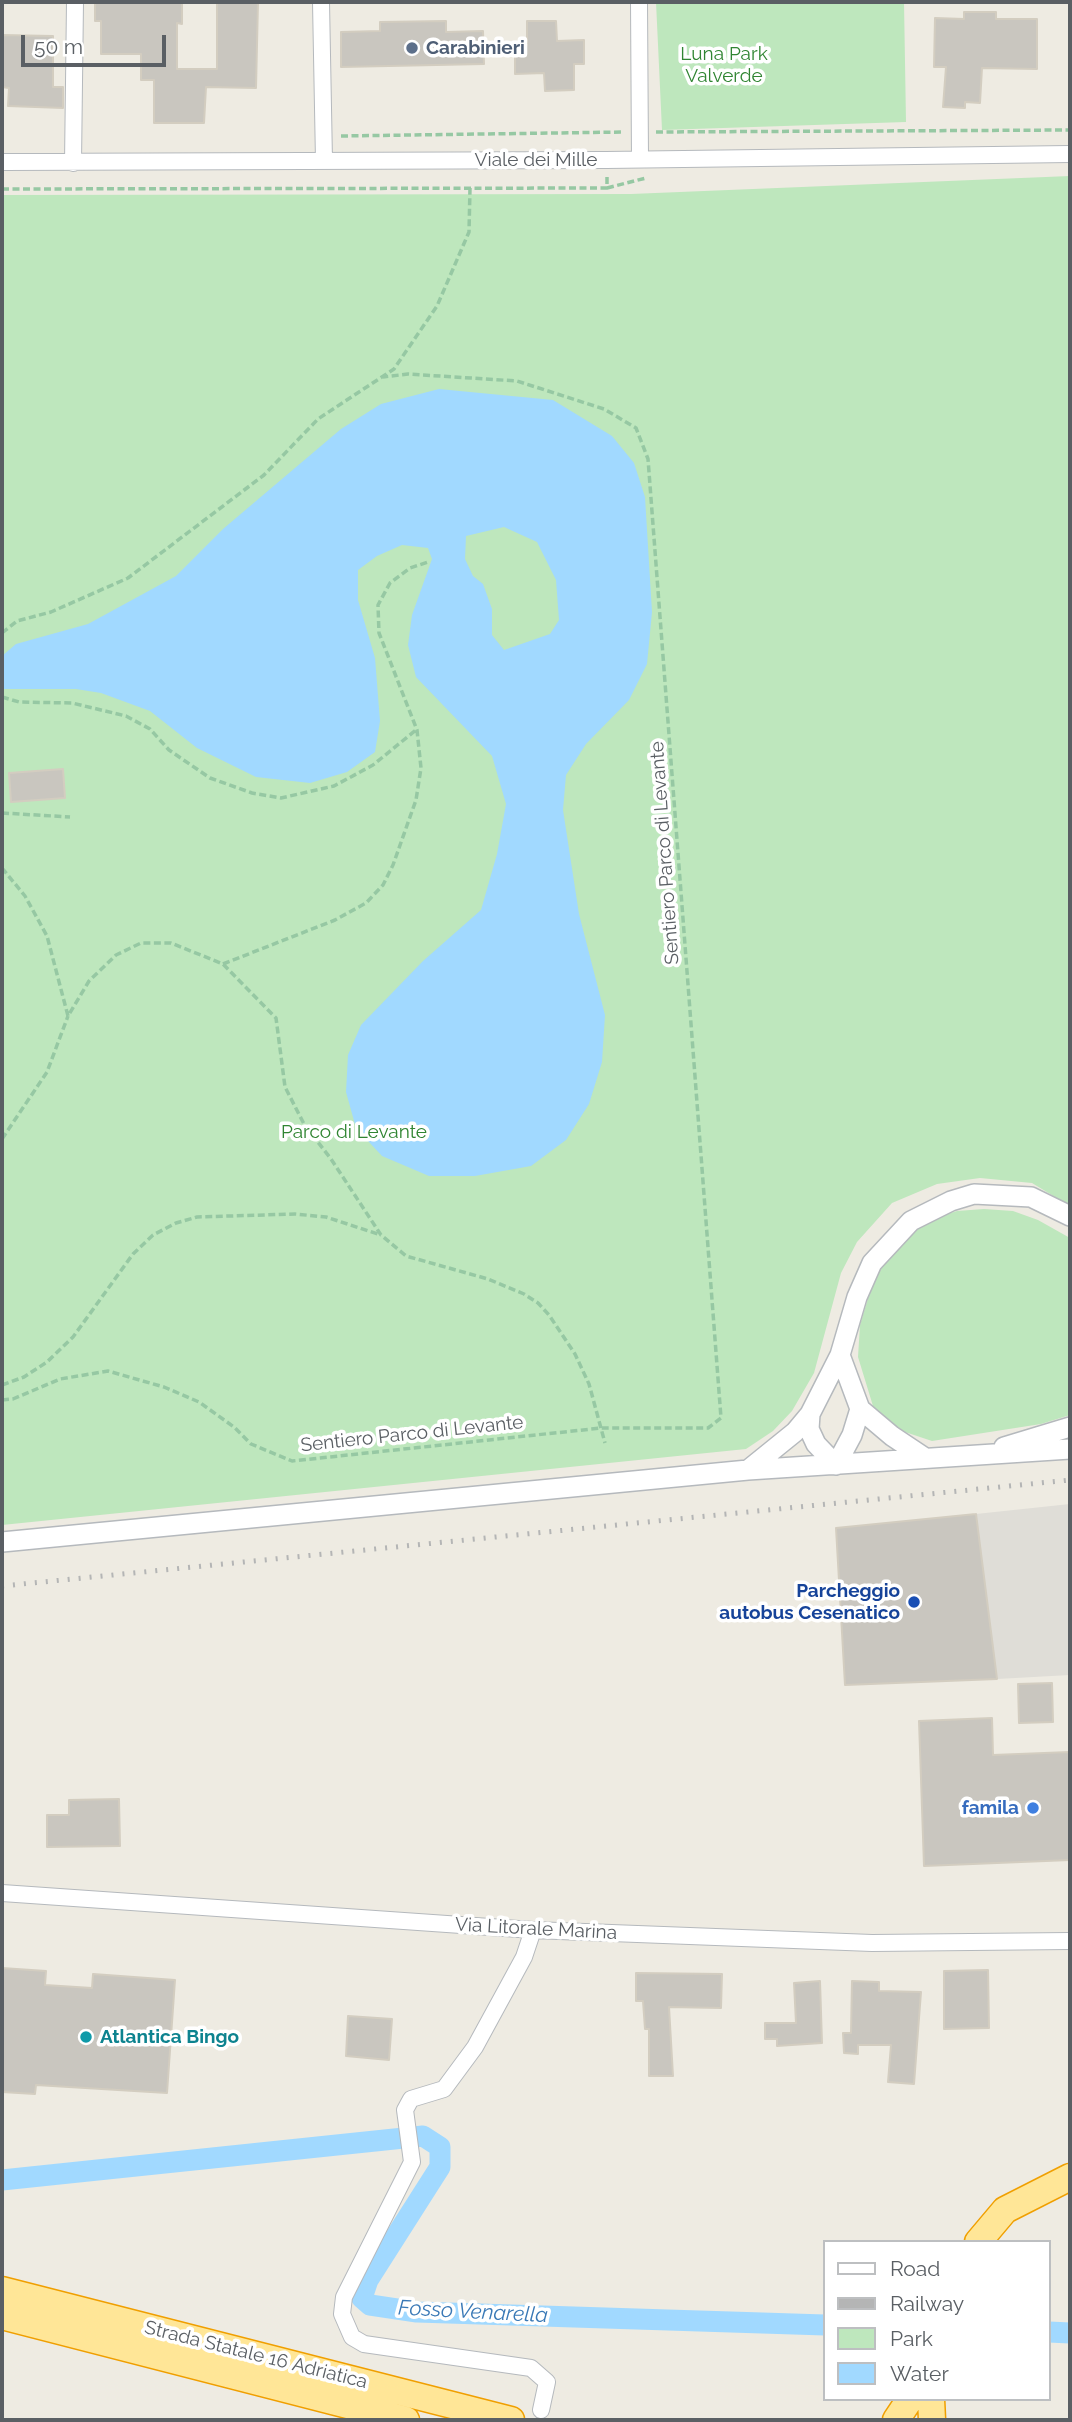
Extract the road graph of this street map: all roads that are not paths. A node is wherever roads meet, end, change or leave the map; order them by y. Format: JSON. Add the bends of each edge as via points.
{"nodes":[{"id":1,"x":75,"y":2,"type":"edge"},
{"id":2,"x":321,"y":2,"type":"edge"},
{"id":3,"x":639,"y":2,"type":"edge"},
{"id":4,"x":1070,"y":154,"type":"edge"},
{"id":5,"x":640,"y":159,"type":"junction"},
{"id":6,"x":324,"y":161,"type":"junction"},
{"id":7,"x":2,"y":162,"type":"edge"},
{"id":8,"x":73,"y":163,"type":"junction"},
{"id":9,"x":1070,"y":1216,"type":"edge"},
{"id":10,"x":840,"y":1355,"type":"junction"},
{"id":11,"x":860,"y":1409,"type":"junction"},
{"id":12,"x":810,"y":1415,"type":"junction"},
{"id":13,"x":1070,"y":1427,"type":"edge"},
{"id":14,"x":1070,"y":1449,"type":"edge"},
{"id":15,"x":983,"y":1454,"type":"junction"},
{"id":16,"x":925,"y":1458,"type":"junction"},
{"id":17,"x":836,"y":1465,"type":"junction"},
{"id":18,"x":748,"y":1470,"type":"junction"},
{"id":19,"x":2,"y":1542,"type":"edge"},
{"id":20,"x":2,"y":1892,"type":"edge"},
{"id":21,"x":533,"y":1930,"type":"junction"},
{"id":22,"x":1070,"y":1941,"type":"edge"},
{"id":23,"x":1070,"y":2177,"type":"edge"},
{"id":24,"x":980,"y":2240,"type":"edge"},
{"id":25,"x":2,"y":2290,"type":"edge"},
{"id":26,"x":2,"y":2316,"type":"edge"},
{"id":27,"x":909,"y":2401,"type":"edge"},
{"id":28,"x":931,"y":2401,"type":"edge"},
{"id":29,"x":541,"y":2410,"type":"dead end"},
{"id":30,"x":406,"y":2420,"type":"edge"},
{"id":31,"x":511,"y":2420,"type":"edge"},
{"id":32,"x":895,"y":2420,"type":"edge"},
{"id":33,"x":932,"y":2420,"type":"edge"}],
"edges":[{"from":1,"to":8,"type":"street"},
{"from":2,"to":6,"type":"street"},
{"from":3,"to":5,"type":"street"},
{"from":4,"to":5,"type":"street","name":"Viale dei Mille"},
{"from":5,"to":6,"type":"street","name":"Viale dei Mille"},
{"from":6,"to":8,"type":"street","name":"Viale dei Mille"},
{"from":7,"to":8,"type":"street","name":"Viale dei Mille"},
{"from":9,"to":10,"type":"street","via":[[1031,1197],[974,1194],[911,1221],[872,1263]]},
{"from":10,"to":11,"type":"street"},
{"from":10,"to":12,"type":"street"},
{"from":11,"to":16,"type":"street"},
{"from":11,"to":17,"type":"street"},
{"from":12,"to":17,"type":"street","via":[[809,1429],[816,1444]]},
{"from":12,"to":18,"type":"street"},
{"from":13,"to":15,"type":"street"},
{"from":14,"to":15,"type":"street"},
{"from":15,"to":16,"type":"street"},
{"from":16,"to":17,"type":"street"},
{"from":17,"to":18,"type":"street"},
{"from":18,"to":19,"type":"street"},
{"from":20,"to":21,"type":"street","name":"Via Litorale Marina"},
{"from":21,"to":22,"type":"street","name":"Via Litorale Marina","via":[[872,1943]]},
{"from":21,"to":29,"type":"street","via":[[524,1957],[475,2047],[444,2089],[411,2099],[405,2110],[412,2162],[344,2297],[342,2314],[352,2337],[364,2344],[531,2368],[547,2382]]},
{"from":23,"to":24,"type":"highway","via":[[1005,2210]]},
{"from":25,"to":31,"type":"highway","name":"Strada Statale 16 Adriatica"},
{"from":26,"to":30,"type":"highway","name":"Strada Statale 16 Adriatica"},
{"from":27,"to":32,"type":"highway"},
{"from":28,"to":33,"type":"highway"}]}
